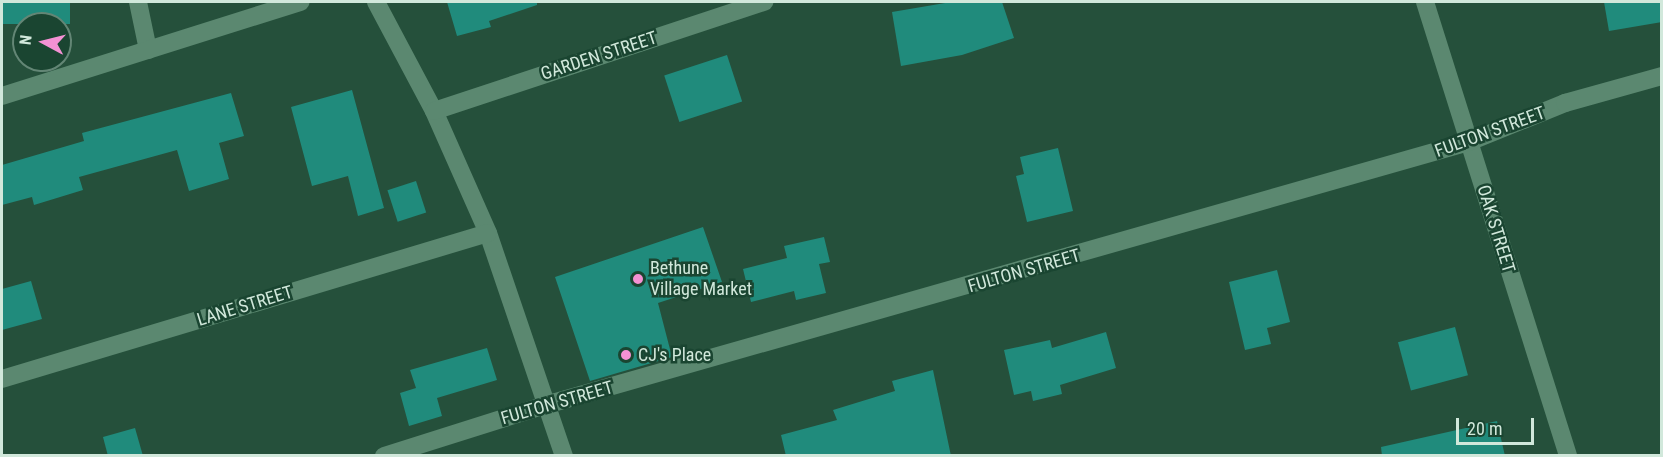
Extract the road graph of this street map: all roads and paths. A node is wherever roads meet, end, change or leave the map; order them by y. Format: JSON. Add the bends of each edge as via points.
{"nodes":[{"id":1,"x":138,"y":2,"type":"edge"},
{"id":2,"x":301,"y":2,"type":"edge"},
{"id":3,"x":376,"y":2,"type":"edge"},
{"id":4,"x":764,"y":2,"type":"edge"},
{"id":5,"x":1425,"y":2,"type":"edge"},
{"id":6,"x":148,"y":50,"type":"junction"},
{"id":7,"x":1662,"y":76,"type":"edge"},
{"id":8,"x":2,"y":96,"type":"edge"},
{"id":9,"x":434,"y":111,"type":"junction"},
{"id":10,"x":1469,"y":142,"type":"junction"},
{"id":11,"x":488,"y":233,"type":"junction"},
{"id":12,"x":2,"y":379,"type":"edge"},
{"id":13,"x":549,"y":404,"type":"junction"},
{"id":14,"x":384,"y":456,"type":"edge"},
{"id":15,"x":564,"y":456,"type":"edge"},
{"id":16,"x":1568,"y":456,"type":"edge"}],
"edges":[{"from":1,"to":6,"type":"street"},
{"from":2,"to":6,"type":"street"},
{"from":3,"to":9,"type":"street"},
{"from":4,"to":9,"type":"street","name":"GARDEN STREET"},
{"from":5,"to":10,"type":"street","name":"OAK STREET"},
{"from":6,"to":8,"type":"street"},
{"from":7,"to":10,"type":"street","name":"FULTON STREET","via":[[1565,104]]},
{"from":9,"to":11,"type":"street"},
{"from":10,"to":13,"type":"street","name":"FULTON STREET"},
{"from":10,"to":16,"type":"street","name":"OAK STREET"},
{"from":11,"to":12,"type":"street","name":"LANE STREET"},
{"from":11,"to":13,"type":"street"},
{"from":13,"to":14,"type":"street","name":"FULTON STREET"},
{"from":13,"to":15,"type":"street"}]}
